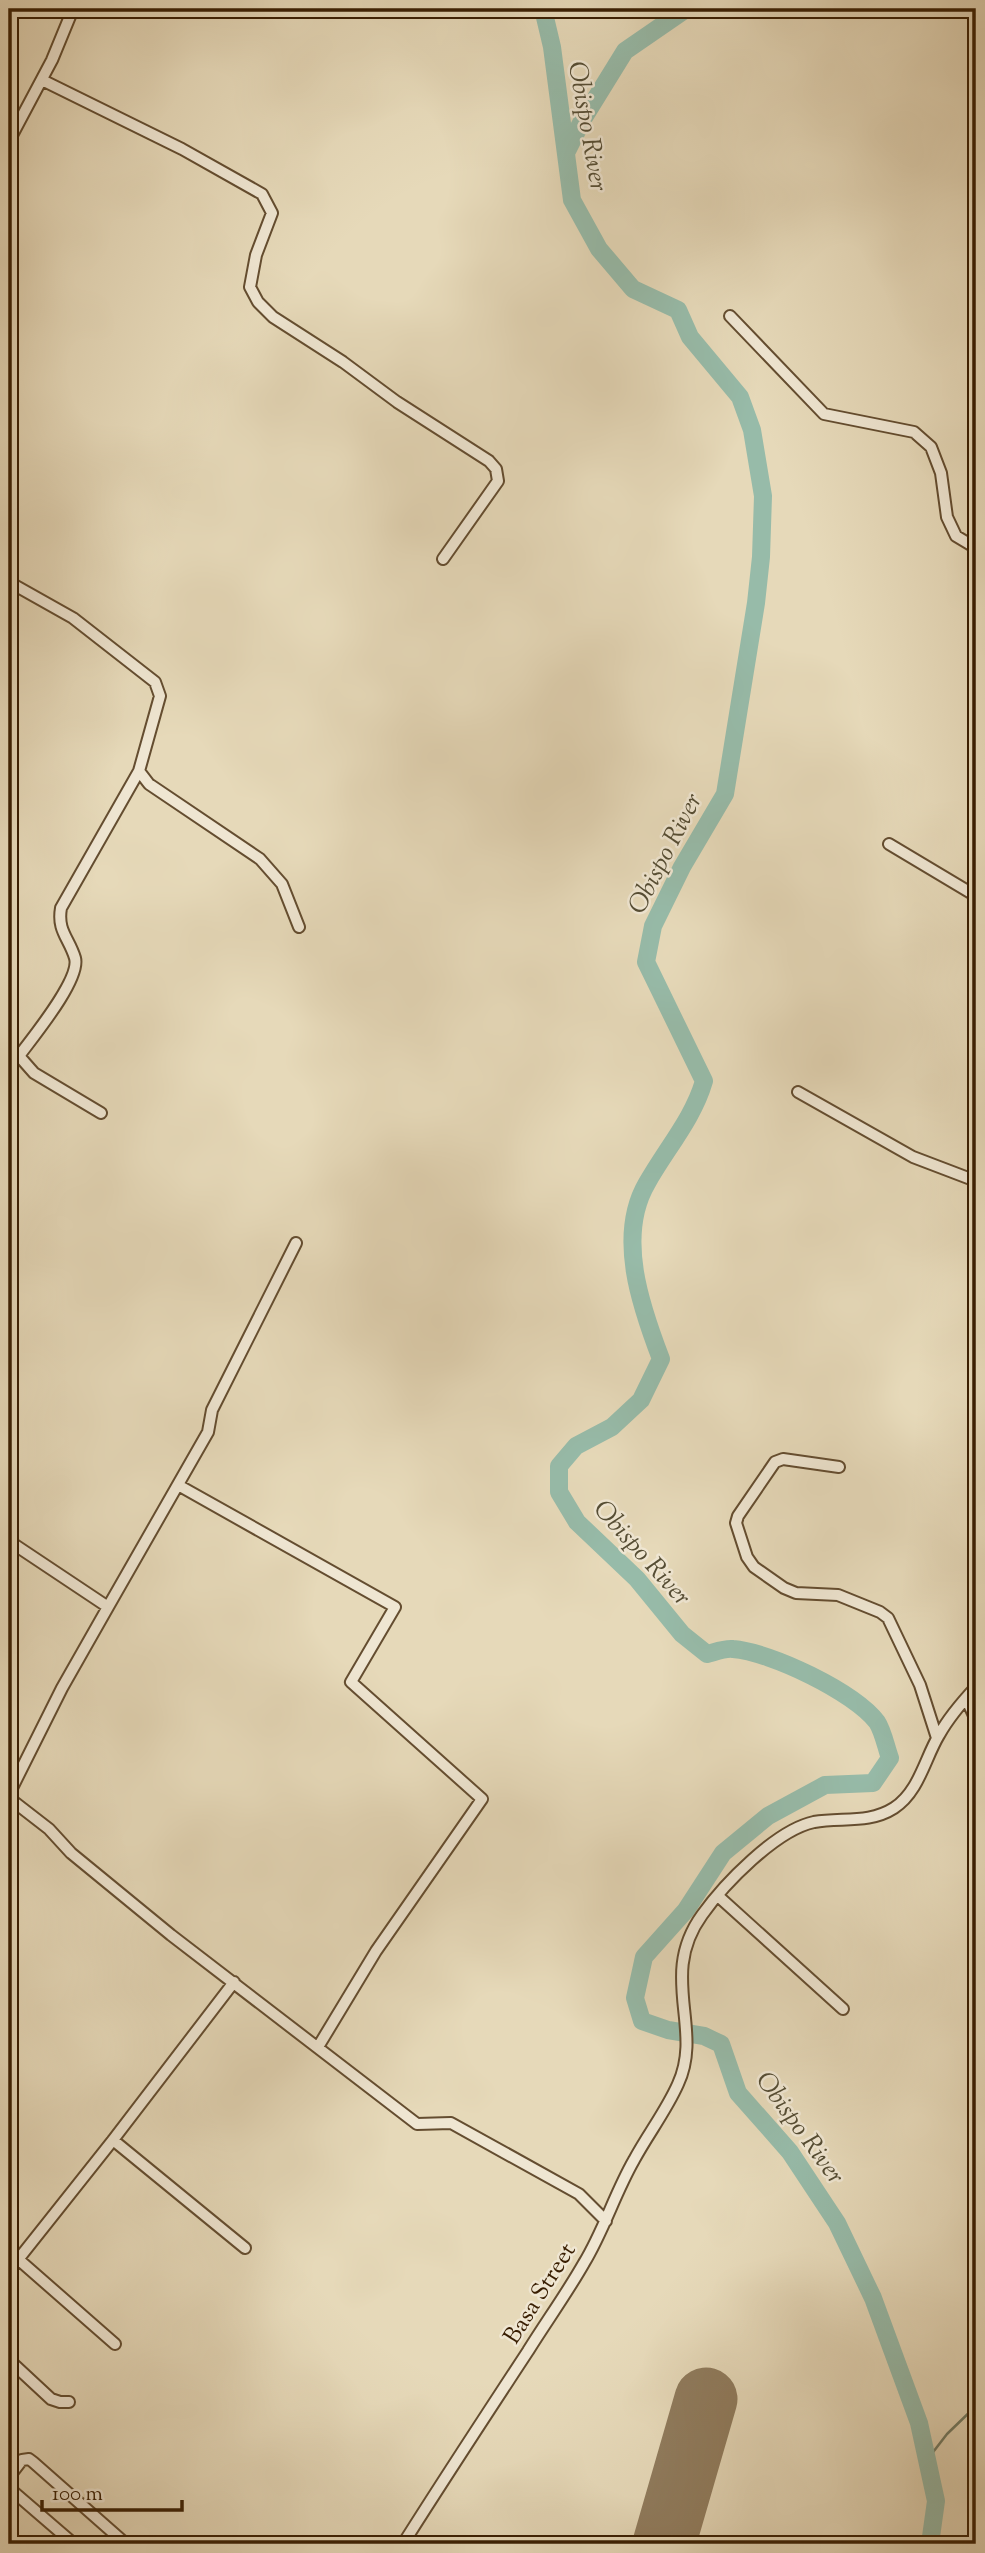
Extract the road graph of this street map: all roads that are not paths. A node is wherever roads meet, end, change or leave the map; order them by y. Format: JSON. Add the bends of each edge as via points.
{"nodes":[{"id":1,"x":73,"y":9,"type":"edge"},
{"id":2,"x":42,"y":80,"type":"junction"},
{"id":3,"x":9,"y":141,"type":"edge"},
{"id":4,"x":730,"y":316,"type":"dead end"},
{"id":5,"x":976,"y":548,"type":"edge"},
{"id":6,"x":443,"y":559,"type":"dead end"},
{"id":7,"x":9,"y":582,"type":"edge"},
{"id":8,"x":139,"y":771,"type":"junction"},
{"id":9,"x":889,"y":844,"type":"dead end"},
{"id":10,"x":976,"y":895,"type":"edge"},
{"id":11,"x":299,"y":927,"type":"dead end"},
{"id":12,"x":19,"y":1056,"type":"junction"},
{"id":13,"x":9,"y":1062,"type":"edge"},
{"id":14,"x":798,"y":1092,"type":"dead end"},
{"id":15,"x":101,"y":1113,"type":"dead end"},
{"id":16,"x":976,"y":1181,"type":"edge"},
{"id":17,"x":296,"y":1243,"type":"dead end"},
{"id":18,"x":839,"y":1467,"type":"dead end"},
{"id":19,"x":178,"y":1485,"type":"junction"},
{"id":20,"x":9,"y":1541,"type":"edge"},
{"id":21,"x":108,"y":1608,"type":"junction"},
{"id":22,"x":976,"y":1687,"type":"edge"},
{"id":23,"x":966,"y":1698,"type":"junction"},
{"id":24,"x":976,"y":1720,"type":"edge"},
{"id":25,"x":937,"y":1738,"type":"junction"},
{"id":26,"x":9,"y":1796,"type":"edge"},
{"id":27,"x":718,"y":1896,"type":"junction"},
{"id":28,"x":234,"y":1982,"type":"junction"},
{"id":29,"x":843,"y":2009,"type":"dead end"},
{"id":30,"x":318,"y":2047,"type":"junction"},
{"id":31,"x":113,"y":2140,"type":"junction"},
{"id":32,"x":606,"y":2221,"type":"junction"},
{"id":33,"x":245,"y":2248,"type":"dead end"},
{"id":34,"x":18,"y":2259,"type":"junction"},
{"id":35,"x":9,"y":2271,"type":"edge"},
{"id":36,"x":114,"y":2344,"type":"dead end"},
{"id":37,"x":9,"y":2360,"type":"edge"},
{"id":38,"x":68,"y":2402,"type":"dead end"},
{"id":39,"x":9,"y":2477,"type":"edge"},
{"id":40,"x":9,"y":2488,"type":"edge"},
{"id":41,"x":74,"y":2544,"type":"edge"},
{"id":42,"x":125,"y":2544,"type":"edge"},
{"id":43,"x":403,"y":2544,"type":"edge"}],
"edges":[{"from":1,"to":2,"type":"street"},
{"from":2,"to":3,"type":"street"},
{"from":2,"to":6,"type":"street","via":[[262,194],[272,213],[250,287],[258,302],[273,317],[496,469],[498,481]]},
{"from":4,"to":5,"type":"street","via":[[824,414],[914,432],[931,447],[941,473],[947,517],[956,536]]},
{"from":7,"to":8,"type":"street","via":[[73,618],[155,682],[160,696]]},
{"from":8,"to":11,"type":"street","via":[[149,784],[260,859],[282,884]]},
{"from":8,"to":12,"type":"street","via":[[61,908],[58,922],[75,967],[64,993]]},
{"from":9,"to":10,"type":"street"},
{"from":12,"to":13,"type":"street"},
{"from":12,"to":15,"type":"street","via":[[34,1073]]},
{"from":14,"to":16,"type":"street","via":[[913,1157]]},
{"from":17,"to":19,"type":"street","via":[[212,1410],[208,1432]]},
{"from":18,"to":25,"type":"street","via":[[783,1459],[775,1462],[738,1516],[747,1557],[784,1588],[838,1595],[888,1618],[920,1685]]},
{"from":19,"to":21,"type":"street"},
{"from":19,"to":30,"type":"street","via":[[395,1607],[351,1682],[482,1799],[376,1951]]},
{"from":20,"to":21,"type":"street"},
{"from":21,"to":26,"type":"street"},
{"from":22,"to":23,"type":"street"},
{"from":23,"to":24,"type":"street"},
{"from":23,"to":25,"type":"street"},
{"from":25,"to":27,"type":"street","via":[[925,1768],[894,1808],[859,1820],[814,1822],[790,1831],[773,1841]]},
{"from":26,"to":28,"type":"street","via":[[71,1853]]},
{"from":27,"to":29,"type":"street"},
{"from":27,"to":32,"type":"street","name":"Basa Street","via":[[702,1915],[683,1955],[685,2069],[633,2161]]},
{"from":28,"to":30,"type":"street"},
{"from":28,"to":31,"type":"street"},
{"from":30,"to":32,"type":"street","via":[[417,2124],[451,2123],[579,2194]]},
{"from":31,"to":33,"type":"street"},
{"from":31,"to":34,"type":"street"},
{"from":32,"to":43,"type":"street","name":"Basa Street","via":[[584,2263]]},
{"from":34,"to":35,"type":"street"},
{"from":34,"to":36,"type":"street"},
{"from":37,"to":38,"type":"street","via":[[51,2399]]},
{"from":39,"to":42,"type":"street","via":[[22,2460],[29,2459]]},
{"from":40,"to":41,"type":"street"}]}
